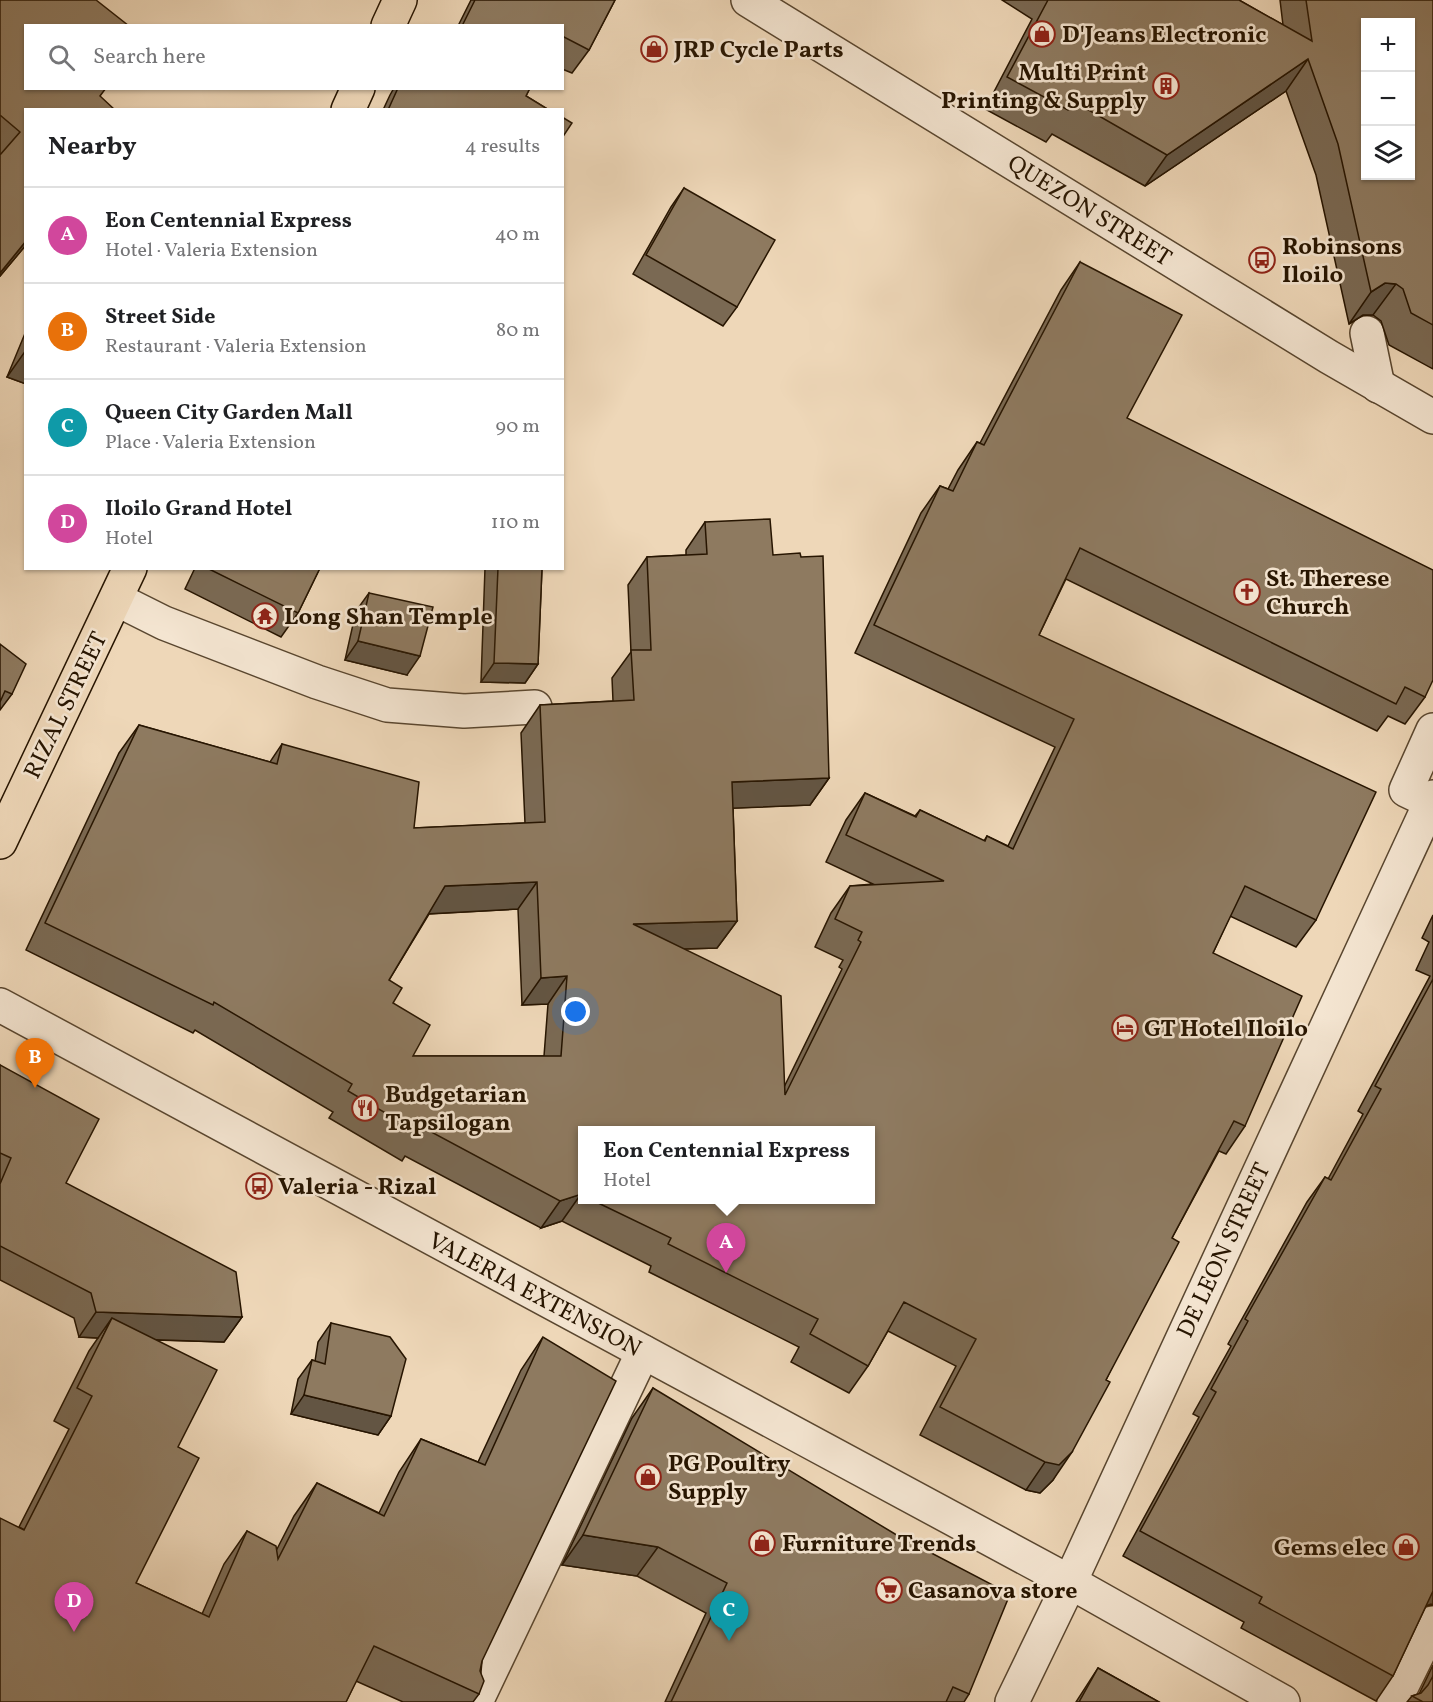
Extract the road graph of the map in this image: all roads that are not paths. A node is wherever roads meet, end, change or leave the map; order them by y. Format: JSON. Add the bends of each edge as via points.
{"nodes":[{"id":1,"x":400,"y":0,"type":"edge"},
{"id":2,"x":748,"y":0,"type":"edge"},
{"id":3,"x":389,"y":24,"type":"edge"},
{"id":4,"x":357,"y":90,"type":"edge"},
{"id":5,"x":349,"y":108,"type":"edge"},
{"id":6,"x":1379,"y":340,"type":"dead end"},
{"id":7,"x":1389,"y":392,"type":"junction"},
{"id":8,"x":1433,"y":417,"type":"edge"},
{"id":9,"x":129,"y":570,"type":"edge"},
{"id":10,"x":116,"y":599,"type":"junction"},
{"id":11,"x":535,"y":707,"type":"dead end"},
{"id":12,"x":1433,"y":730,"type":"edge"},
{"id":13,"x":1432,"y":800,"type":"edge"},
{"id":14,"x":0,"y":842,"type":"edge"},
{"id":15,"x":0,"y":1005,"type":"edge"},
{"id":16,"x":643,"y":1352,"type":"junction"},
{"id":17,"x":1070,"y":1582,"type":"junction"},
{"id":18,"x":1433,"y":1623,"type":"edge"},
{"id":19,"x":476,"y":1702,"type":"edge"},
{"id":20,"x":1012,"y":1702,"type":"edge"},
{"id":21,"x":1283,"y":1702,"type":"edge"},
{"id":22,"x":1394,"y":1702,"type":"edge"}],
"edges":[{"from":1,"to":3,"type":"main road"},
{"from":2,"to":7,"type":"street","name":"QUEZON STREET"},
{"from":4,"to":5,"type":"main road"},
{"from":6,"to":7,"type":"street"},
{"from":7,"to":8,"type":"street","name":"QUEZON STREET"},
{"from":9,"to":10,"type":"main road","name":"RIZAL STREET"},
{"from":10,"to":11,"type":"street","via":[[164,623],[387,705],[464,711]]},
{"from":10,"to":14,"type":"main road","name":"RIZAL STREET"},
{"from":12,"to":13,"type":"street","via":[[1406,790]]},
{"from":13,"to":17,"type":"street","name":"DE LEON STREET"},
{"from":15,"to":16,"type":"street","name":"VALERIA EXTENSION"},
{"from":16,"to":17,"type":"street","name":"VALERIA EXTENSION"},
{"from":16,"to":19,"type":"street"},
{"from":17,"to":20,"type":"street","name":"DE LEON STREET"},
{"from":17,"to":21,"type":"street","name":"VALERIA EXTENSION"},
{"from":18,"to":22,"type":"street"}]}
